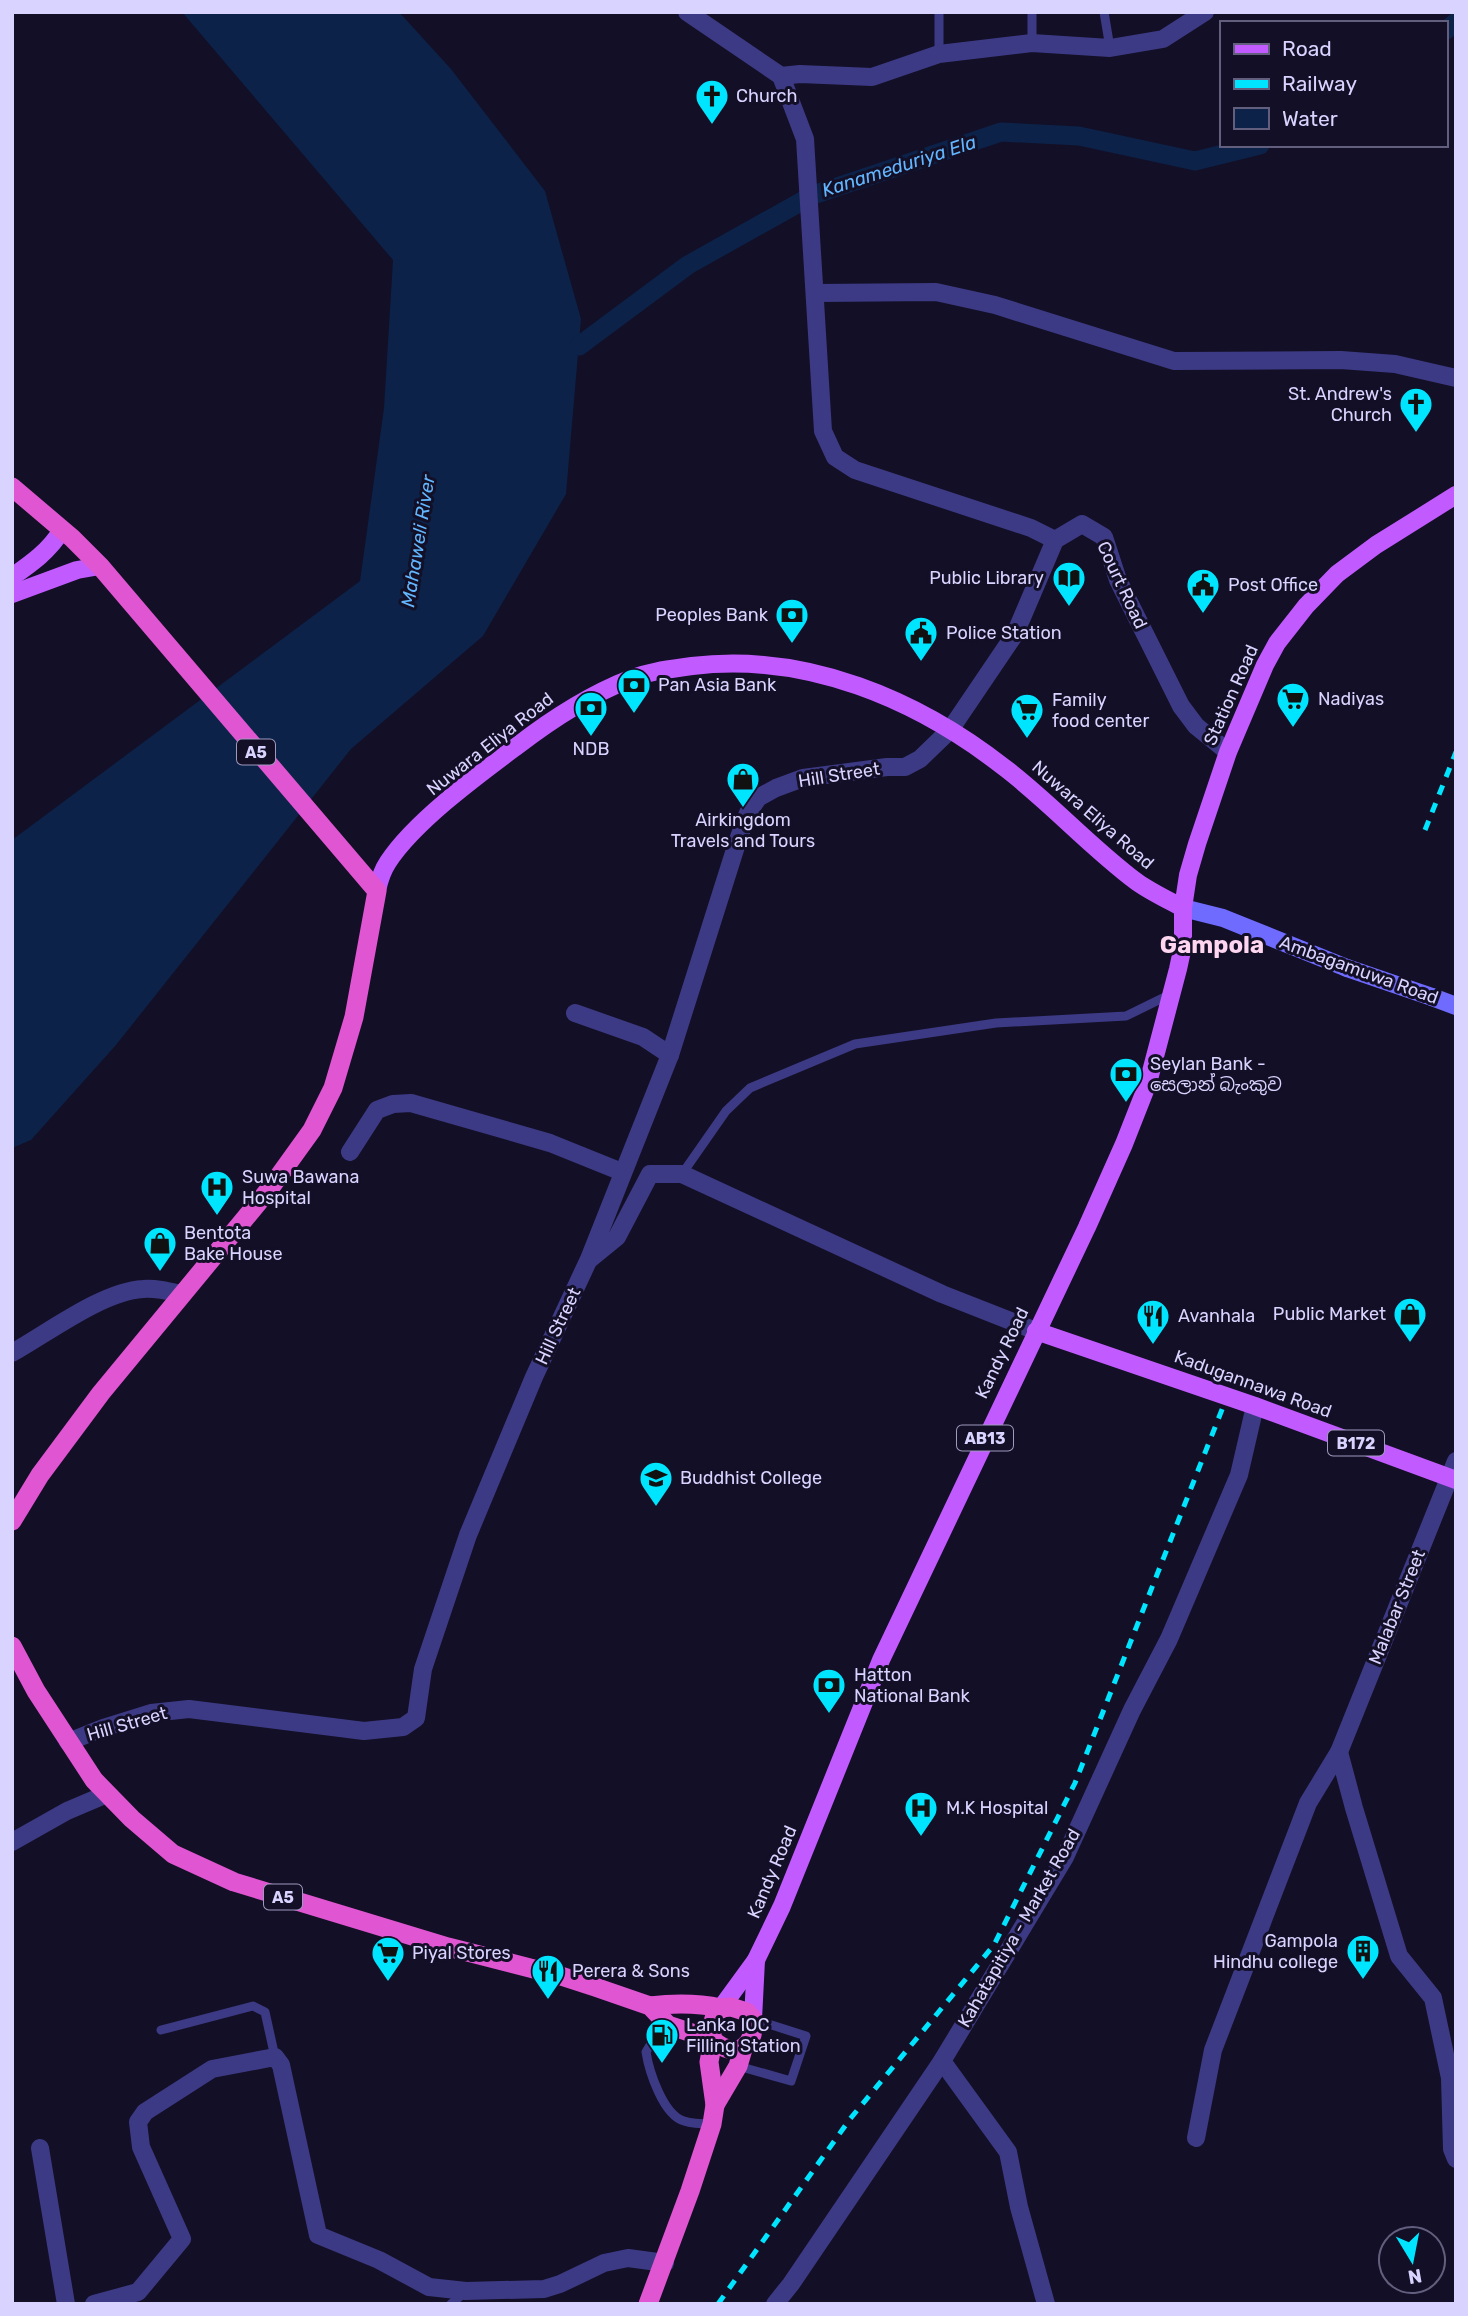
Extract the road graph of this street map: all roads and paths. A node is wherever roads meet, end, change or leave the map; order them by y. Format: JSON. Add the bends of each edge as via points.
{"nodes":[{"id":1,"x":687,"y":12,"type":"edge"},
{"id":2,"x":939,"y":12,"type":"edge"},
{"id":3,"x":1032,"y":12,"type":"edge"},
{"id":4,"x":1104,"y":12,"type":"edge"},
{"id":5,"x":1205,"y":12,"type":"edge"},
{"id":6,"x":1032,"y":43,"type":"junction"},
{"id":7,"x":1110,"y":48,"type":"junction"},
{"id":8,"x":939,"y":54,"type":"junction"},
{"id":9,"x":780,"y":76,"type":"junction"},
{"id":10,"x":816,"y":293,"type":"junction"},
{"id":11,"x":1456,"y":378,"type":"edge"},
{"id":12,"x":12,"y":487,"type":"edge"},
{"id":13,"x":1456,"y":495,"type":"edge"},
{"id":14,"x":62,"y":530,"type":"junction"},
{"id":15,"x":1055,"y":540,"type":"junction"},
{"id":16,"x":100,"y":566,"type":"junction"},
{"id":17,"x":12,"y":578,"type":"edge"},
{"id":18,"x":12,"y":594,"type":"edge"},
{"id":19,"x":950,"y":730,"type":"junction"},
{"id":20,"x":1228,"y":752,"type":"junction"},
{"id":21,"x":377,"y":891,"type":"junction"},
{"id":22,"x":1183,"y":908,"type":"junction"},
{"id":23,"x":1171,"y":994,"type":"junction"},
{"id":24,"x":1456,"y":1006,"type":"edge"},
{"id":25,"x":575,"y":1013,"type":"dead end"},
{"id":26,"x":670,"y":1055,"type":"junction"},
{"id":27,"x":350,"y":1152,"type":"dead end"},
{"id":28,"x":622,"y":1172,"type":"junction"},
{"id":29,"x":681,"y":1174,"type":"junction"},
{"id":30,"x":589,"y":1259,"type":"junction"},
{"id":31,"x":181,"y":1294,"type":"junction"},
{"id":32,"x":1036,"y":1331,"type":"junction"},
{"id":33,"x":12,"y":1353,"type":"edge"},
{"id":34,"x":1255,"y":1406,"type":"junction"},
{"id":35,"x":1454,"y":1473,"type":"edge"},
{"id":36,"x":12,"y":1521,"type":"edge"},
{"id":37,"x":12,"y":1646,"type":"edge"},
{"id":38,"x":68,"y":1742,"type":"junction"},
{"id":39,"x":1339,"y":1752,"type":"junction"},
{"id":40,"x":107,"y":1794,"type":"junction"},
{"id":41,"x":12,"y":1842,"type":"edge"},
{"id":42,"x":756,"y":1960,"type":"junction"},
{"id":43,"x":650,"y":2006,"type":"junction"},
{"id":44,"x":722,"y":2008,"type":"junction"},
{"id":45,"x":753,"y":2019,"type":"junction"},
{"id":46,"x":668,"y":2025,"type":"junction"},
{"id":47,"x":161,"y":2030,"type":"dead end"},
{"id":48,"x":713,"y":2040,"type":"junction"},
{"id":49,"x":275,"y":2057,"type":"junction"},
{"id":50,"x":741,"y":2058,"type":"junction"},
{"id":51,"x":942,"y":2062,"type":"junction"},
{"id":52,"x":713,"y":2114,"type":"junction"},
{"id":53,"x":1196,"y":2138,"type":"dead end"},
{"id":54,"x":40,"y":2148,"type":"dead end"},
{"id":55,"x":1456,"y":2159,"type":"edge"},
{"id":56,"x":665,"y":2263,"type":"junction"},
{"id":57,"x":466,"y":2291,"type":"junction"},
{"id":58,"x":66,"y":2304,"type":"edge"},
{"id":59,"x":94,"y":2304,"type":"edge"},
{"id":60,"x":451,"y":2304,"type":"edge"},
{"id":61,"x":648,"y":2304,"type":"edge"},
{"id":62,"x":775,"y":2304,"type":"edge"},
{"id":63,"x":1046,"y":2304,"type":"edge"}],
"edges":[{"from":1,"to":9,"type":"street"},
{"from":2,"to":8,"type":"lane"},
{"from":3,"to":6,"type":"lane"},
{"from":4,"to":7,"type":"lane"},
{"from":5,"to":7,"type":"street","via":[[1163,39]]},
{"from":6,"to":7,"type":"street"},
{"from":6,"to":8,"type":"street"},
{"from":8,"to":9,"type":"street","via":[[872,77]]},
{"from":9,"to":10,"type":"street","via":[[805,139]]},
{"from":10,"to":11,"type":"street","via":[[936,292],[995,305],[1174,361],[1341,360],[1395,364]]},
{"from":10,"to":15,"type":"street","via":[[823,431],[835,457],[855,470]]},
{"from":12,"to":14,"type":"highway","number":"A5"},
{"from":13,"to":20,"type":"main road","name":"Station Road","number":"AB13","via":[[1338,573],[1306,606],[1265,665]]},
{"from":14,"to":16,"type":"highway","number":"A5"},
{"from":14,"to":17,"type":"main road","via":[[54,544]]},
{"from":15,"to":19,"type":"street","via":[[1015,634]]},
{"from":15,"to":20,"type":"street","name":"Court Road","via":[[1082,524],[1104,537],[1118,580],[1181,706],[1196,726]]},
{"from":16,"to":18,"type":"main road"},
{"from":16,"to":21,"type":"highway","number":"A5"},
{"from":19,"to":21,"type":"main road","name":"Nuwara Eliya Road","via":[[871,690],[781,666],[710,664],[652,672],[570,708],[489,766],[396,851]]},
{"from":19,"to":22,"type":"main road","name":"Nuwara Eliya Road","via":[[1008,769],[1138,883]]},
{"from":19,"to":26,"type":"street","name":"Hill Street","via":[[905,767],[803,778],[758,798],[738,840]]},
{"from":20,"to":22,"type":"main road","name":"Station Road","number":"AB13","via":[[1188,875]]},
{"from":21,"to":31,"type":"highway","via":[[354,1017],[333,1088],[296,1155]]},
{"from":22,"to":23,"type":"main road","name":"Kandy Road","number":"AB13","via":[[1183,946]]},
{"from":22,"to":24,"type":"main road","name":"Ambagamuwa Road","bridge":true,"via":[[1223,918]]},
{"from":23,"to":29,"type":"lane","via":[[1126,1016],[996,1023],[855,1044],[750,1088],[726,1111]]},
{"from":23,"to":32,"type":"main road","name":"Kandy Road","number":"AB13","via":[[1148,1083],[1124,1144]]},
{"from":25,"to":26,"type":"street","via":[[643,1037]]},
{"from":26,"to":28,"type":"street","name":"Hill Street"},
{"from":27,"to":28,"type":"street","via":[[377,1110],[411,1103],[550,1143]]},
{"from":28,"to":30,"type":"street","name":"Hill Street"},
{"from":29,"to":30,"type":"street","via":[[650,1174],[617,1237]]},
{"from":29,"to":32,"type":"street","via":[[942,1294]]},
{"from":30,"to":38,"type":"street","name":"Hill Street","via":[[468,1535],[424,1669],[416,1718],[403,1727],[364,1731],[189,1709],[151,1713]]},
{"from":31,"to":33,"type":"street","via":[[144,1289],[114,1296]]},
{"from":31,"to":36,"type":"highway","via":[[60,1447]]},
{"from":32,"to":34,"type":"main road","name":"Kadugannawa Road","number":"B172"},
{"from":32,"to":42,"type":"main road","name":"Kandy Road","number":"AB13","via":[[881,1660]]},
{"from":34,"to":35,"type":"main road","name":"Kadugannawa Road","number":"B172"},
{"from":34,"to":51,"type":"street","name":"Kahatapitiya - Market Road","via":[[1239,1475],[1170,1639],[1065,1857]]},
{"from":35,"to":39,"type":"street","name":"Malabar Street"},
{"from":37,"to":38,"type":"highway","number":"A5"},
{"from":38,"to":40,"type":"highway","number":"A5"},
{"from":39,"to":53,"type":"street","name":"Malabar Street","via":[[1308,1803],[1213,2050]]},
{"from":39,"to":55,"type":"street","via":[[1399,1956],[1433,1998],[1450,2078]]},
{"from":40,"to":41,"type":"street"},
{"from":40,"to":43,"type":"highway","number":"A5","via":[[173,1854],[234,1882]]},
{"from":42,"to":44,"type":"main road","name":"Kandy Road","number":"AB13"},
{"from":42,"to":45,"type":"main road","name":"Kandy Road","number":"AB13"},
{"from":43,"to":44,"type":"highway","number":"A5","via":[[697,2003]]},
{"from":43,"to":46,"type":"highway","number":"A5"},
{"from":44,"to":45,"type":"highway","via":[[739,2009]]},
{"from":44,"to":48,"type":"highway","via":[[712,2023]]},
{"from":45,"to":50,"type":"highway","via":[[753,2035]]},
{"from":45,"to":50,"type":"lane","via":[[806,2036],[791,2081]]},
{"from":46,"to":48,"type":"highway","number":"A5"},
{"from":46,"to":52,"type":"lane","via":[[646,2052],[669,2112],[682,2121]]},
{"from":47,"to":49,"type":"lane","via":[[253,2006],[265,2012]]},
{"from":48,"to":50,"type":"highway"},
{"from":48,"to":52,"type":"highway","via":[[709,2062]]},
{"from":49,"to":57,"type":"street","via":[[281,2064],[318,2235],[429,2287]]},
{"from":49,"to":59,"type":"street","via":[[212,2069],[145,2112],[138,2122],[141,2147],[182,2239],[138,2292]]},
{"from":50,"to":52,"type":"highway"},
{"from":51,"to":62,"type":"street","name":"Kahatapitiya - Market Road"},
{"from":51,"to":63,"type":"street","via":[[1008,2152]]},
{"from":52,"to":56,"type":"highway"},
{"from":54,"to":58,"type":"street"},
{"from":56,"to":57,"type":"street","via":[[628,2259],[604,2263],[544,2289]]},
{"from":56,"to":61,"type":"highway"},
{"from":57,"to":60,"type":"lane"}]}
